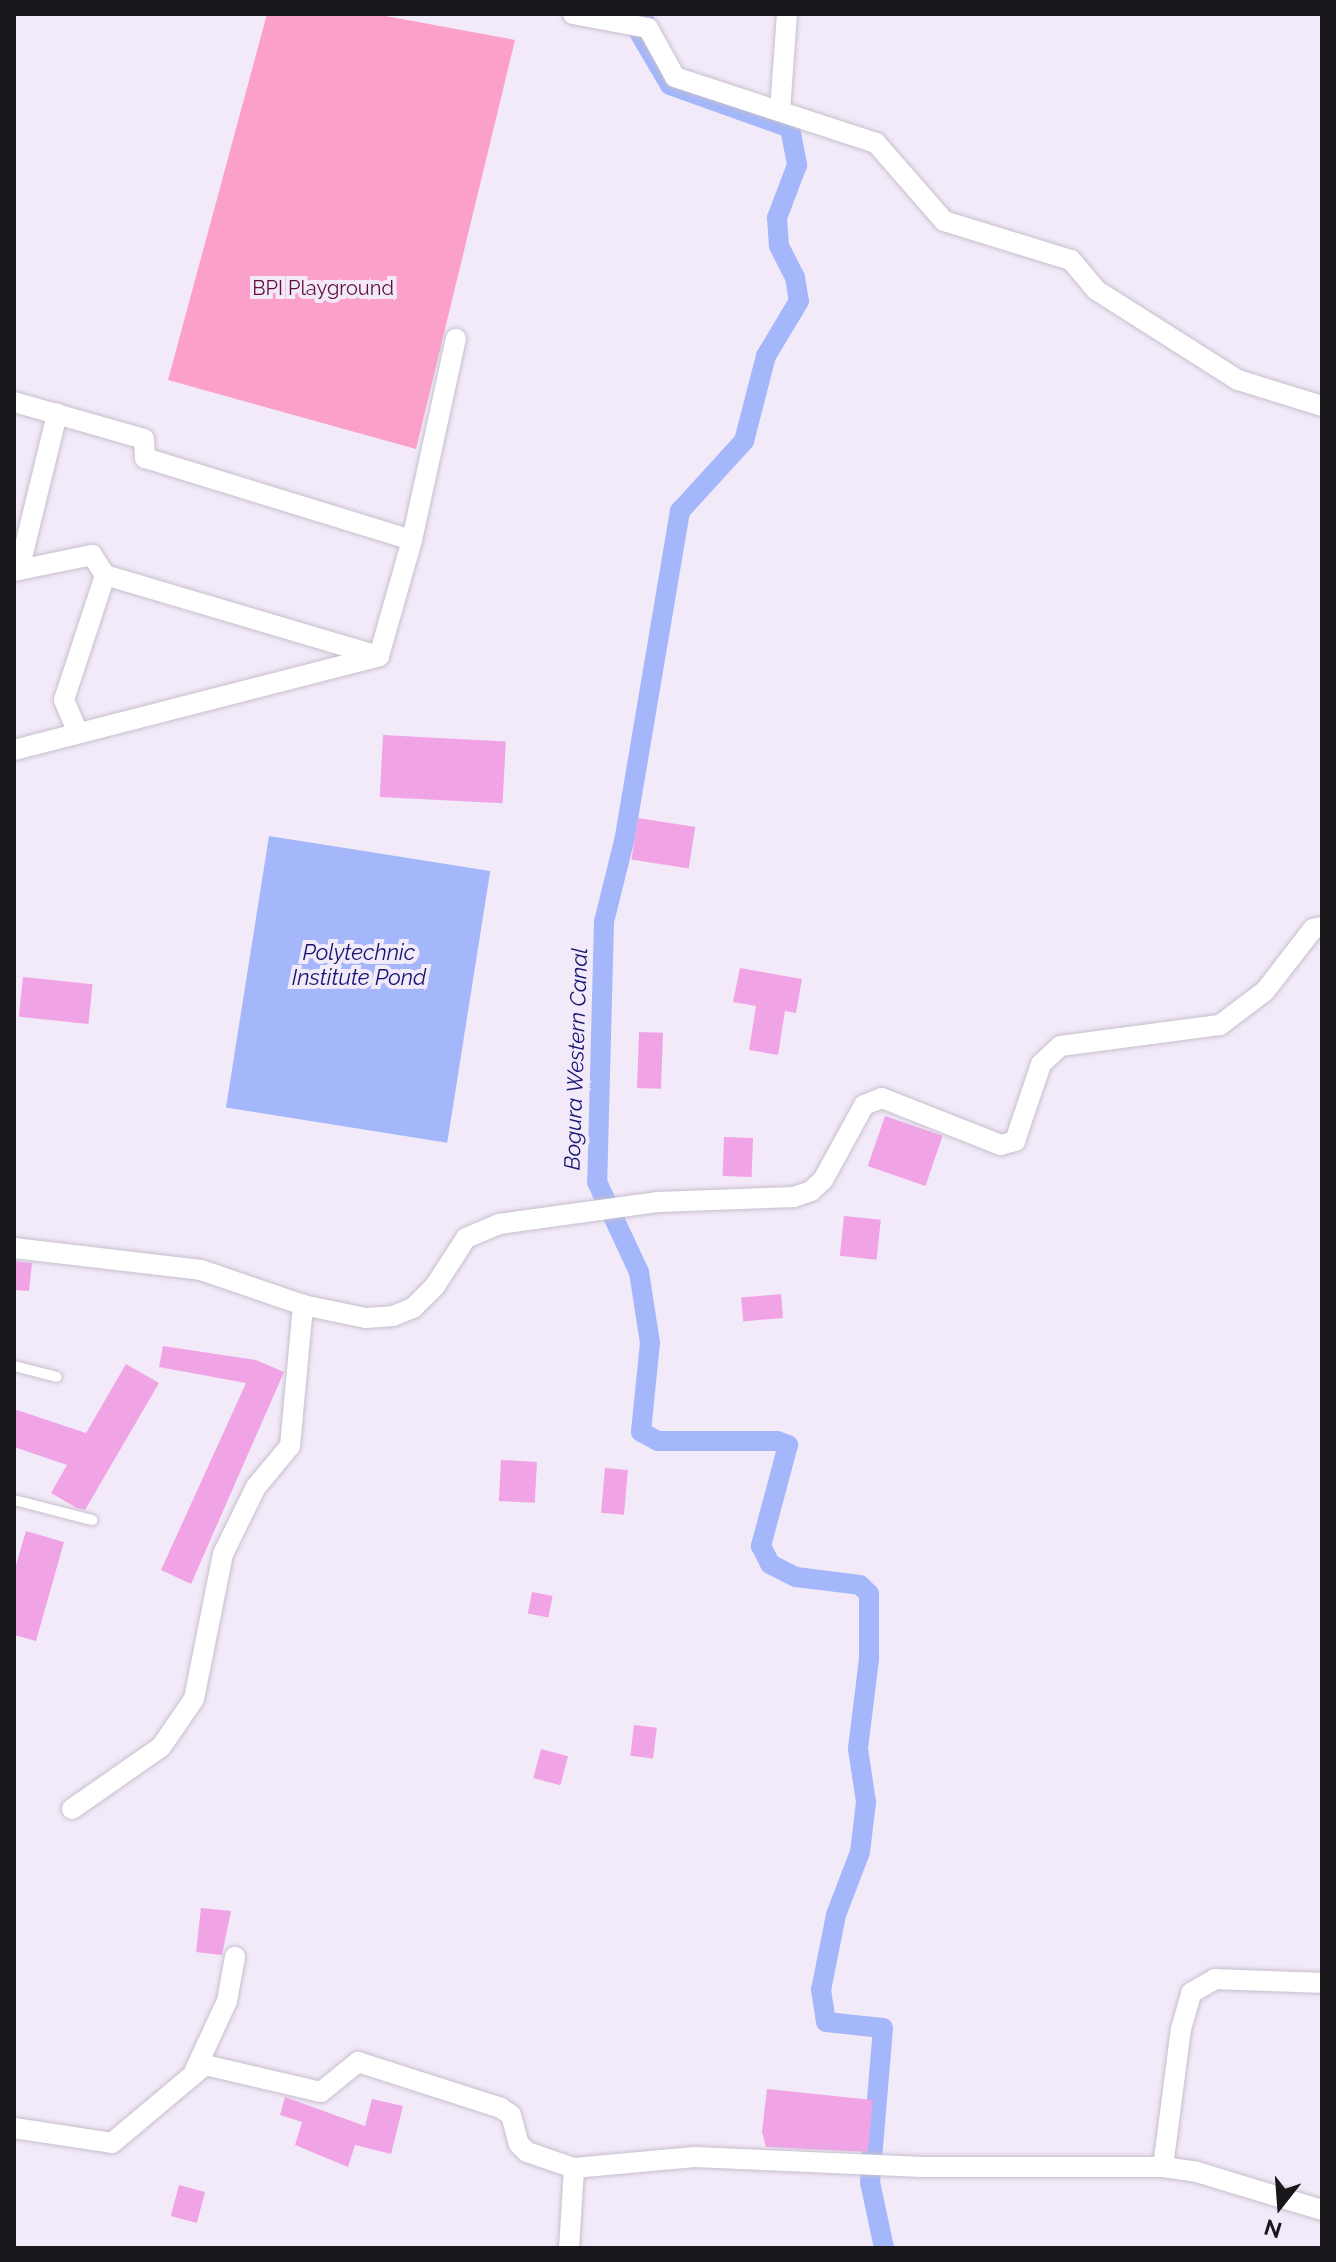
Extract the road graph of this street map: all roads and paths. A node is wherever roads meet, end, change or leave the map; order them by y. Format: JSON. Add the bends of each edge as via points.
{"nodes":[{"id":1,"x":573,"y":14,"type":"edge"},
{"id":2,"x":787,"y":14,"type":"edge"},
{"id":3,"x":780,"y":111,"type":"junction"},
{"id":4,"x":456,"y":339,"type":"dead end"},
{"id":5,"x":14,"y":402,"type":"edge"},
{"id":6,"x":1322,"y":406,"type":"edge"},
{"id":7,"x":57,"y":414,"type":"junction"},
{"id":8,"x":412,"y":540,"type":"junction"},
{"id":9,"x":17,"y":571,"type":"edge"},
{"id":10,"x":105,"y":575,"type":"junction"},
{"id":11,"x":379,"y":656,"type":"junction"},
{"id":12,"x":78,"y":733,"type":"junction"},
{"id":13,"x":14,"y":750,"type":"edge"},
{"id":14,"x":1322,"y":927,"type":"edge"},
{"id":15,"x":14,"y":1248,"type":"edge"},
{"id":16,"x":303,"y":1305,"type":"junction"},
{"id":17,"x":14,"y":1366,"type":"edge"},
{"id":18,"x":57,"y":1377,"type":"dead end"},
{"id":19,"x":14,"y":1500,"type":"edge"},
{"id":20,"x":92,"y":1520,"type":"dead end"},
{"id":21,"x":72,"y":1809,"type":"dead end"},
{"id":22,"x":235,"y":1957,"type":"dead end"},
{"id":23,"x":1322,"y":1983,"type":"edge"},
{"id":24,"x":195,"y":2070,"type":"junction"},
{"id":25,"x":14,"y":2128,"type":"edge"},
{"id":26,"x":1163,"y":2167,"type":"junction"},
{"id":27,"x":574,"y":2168,"type":"junction"},
{"id":28,"x":1322,"y":2210,"type":"edge"},
{"id":29,"x":569,"y":2248,"type":"edge"}],
"edges":[{"from":1,"to":3,"type":"street","via":[[648,28],[675,77]]},
{"from":2,"to":3,"type":"street"},
{"from":3,"to":6,"type":"street","via":[[876,143],[944,221],[1071,260],[1096,290],[1238,380]]},
{"from":4,"to":8,"type":"street"},
{"from":5,"to":7,"type":"street"},
{"from":7,"to":8,"type":"street","via":[[144,439],[145,458]]},
{"from":7,"to":9,"type":"street"},
{"from":8,"to":11,"type":"street"},
{"from":9,"to":10,"type":"street","via":[[92,555]]},
{"from":10,"to":11,"type":"street"},
{"from":10,"to":12,"type":"street","via":[[64,700]]},
{"from":11,"to":12,"type":"street"},
{"from":12,"to":13,"type":"street"},
{"from":14,"to":16,"type":"street","via":[[1313,929],[1265,991],[1220,1025],[1060,1046],[1041,1064],[1015,1141],[1001,1145],[882,1098],[864,1105],[823,1180],[811,1191],[794,1197],[658,1202],[499,1224],[466,1238],[435,1286],[413,1308],[366,1318]]},
{"from":15,"to":16,"type":"street","via":[[201,1270]]},
{"from":16,"to":21,"type":"street","via":[[290,1446],[256,1487],[223,1554],[194,1699],[161,1747]]},
{"from":17,"to":18,"type":"lane"},
{"from":19,"to":20,"type":"lane"},
{"from":22,"to":24,"type":"street","via":[[227,2001]]},
{"from":23,"to":26,"type":"street","via":[[1215,1979],[1191,1993],[1181,2029]]},
{"from":24,"to":25,"type":"street","via":[[167,2100],[112,2143]]},
{"from":24,"to":27,"type":"street","via":[[205,2065],[321,2092],[358,2062],[501,2108],[511,2115],[519,2144],[527,2152]]},
{"from":26,"to":27,"type":"street","via":[[695,2157]]},
{"from":26,"to":28,"type":"street","via":[[1197,2172]]},
{"from":27,"to":29,"type":"street"}]}
